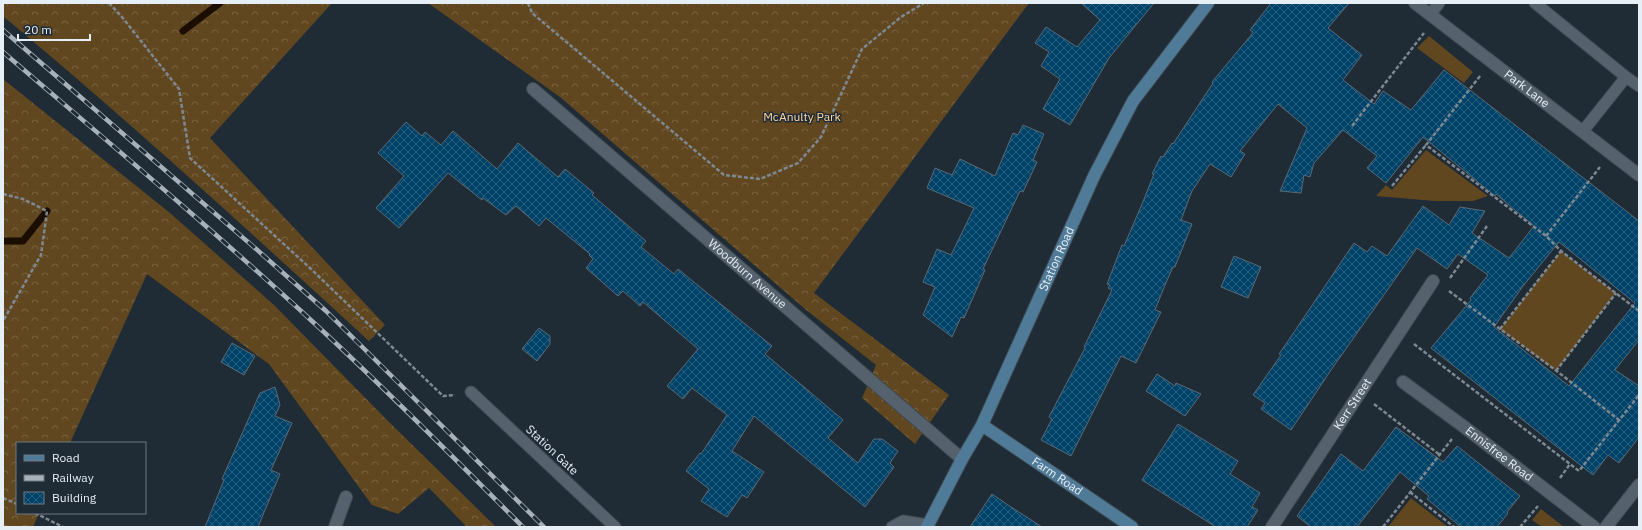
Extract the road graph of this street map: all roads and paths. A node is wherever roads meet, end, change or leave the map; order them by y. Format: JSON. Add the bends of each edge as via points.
{"nodes":[{"id":1,"x":109,"y":3,"type":"edge"},
{"id":2,"x":528,"y":3,"type":"edge"},
{"id":3,"x":924,"y":3,"type":"edge"},
{"id":4,"x":1208,"y":3,"type":"edge"},
{"id":5,"x":1415,"y":3,"type":"edge"},
{"id":6,"x":1439,"y":3,"type":"edge"},
{"id":7,"x":1535,"y":3,"type":"edge"},
{"id":8,"x":1432,"y":17,"type":"junction"},
{"id":9,"x":1491,"y":62,"type":"junction"},
{"id":10,"x":1626,"y":77,"type":"junction"},
{"id":11,"x":1639,"y":86,"type":"edge"},
{"id":12,"x":533,"y":89,"type":"dead end"},
{"id":13,"x":1352,"y":126,"type":"dead end"},
{"id":14,"x":1583,"y":131,"type":"junction"},
{"id":15,"x":1426,"y":145,"type":"junction"},
{"id":16,"x":1611,"y":152,"type":"junction"},
{"id":17,"x":1639,"y":175,"type":"edge"},
{"id":18,"x":1392,"y":186,"type":"dead end"},
{"id":19,"x":3,"y":194,"type":"edge"},
{"id":20,"x":1487,"y":226,"type":"dead end"},
{"id":21,"x":1546,"y":236,"type":"junction"},
{"id":22,"x":1562,"y":251,"type":"junction"},
{"id":23,"x":1439,"y":284,"type":"junction"},
{"id":24,"x":1616,"y":293,"type":"junction"},
{"id":25,"x":1639,"y":310,"type":"edge"},
{"id":26,"x":3,"y":321,"type":"edge"},
{"id":27,"x":1500,"y":329,"type":"junction"},
{"id":28,"x":1399,"y":333,"type":"junction"},
{"id":29,"x":1556,"y":371,"type":"junction"},
{"id":30,"x":1403,"y":382,"type":"dead end"},
{"id":31,"x":471,"y":392,"type":"joint"},
{"id":32,"x":1360,"y":393,"type":"junction"},
{"id":33,"x":1639,"y":395,"type":"edge"},
{"id":34,"x":1619,"y":420,"type":"junction"},
{"id":35,"x":982,"y":425,"type":"junction"},
{"id":36,"x":1463,"y":426,"type":"junction"},
{"id":37,"x":1440,"y":455,"type":"junction"},
{"id":38,"x":962,"y":459,"type":"junction"},
{"id":39,"x":1639,"y":485,"type":"edge"},
{"id":40,"x":1410,"y":492,"type":"junction"},
{"id":41,"x":346,"y":497,"type":"dead end"},
{"id":42,"x":3,"y":498,"type":"edge"},
{"id":43,"x":16,"y":504,"type":"edge"},
{"id":44,"x":37,"y":514,"type":"edge"},
{"id":45,"x":927,"y":526,"type":"edge"},
{"id":46,"x":63,"y":527,"type":"edge"},
{"id":47,"x":335,"y":527,"type":"edge"},
{"id":48,"x":615,"y":527,"type":"edge"},
{"id":49,"x":892,"y":527,"type":"edge"},
{"id":50,"x":1132,"y":527,"type":"edge"},
{"id":51,"x":1272,"y":527,"type":"edge"},
{"id":52,"x":1383,"y":527,"type":"edge"},
{"id":53,"x":1454,"y":527,"type":"edge"},
{"id":54,"x":1594,"y":527,"type":"edge"},
{"id":55,"x":1606,"y":527,"type":"edge"}],
"edges":[{"from":1,"to":31,"type":"path","via":[[179,89],[190,158],[311,269],[443,396]]},
{"from":2,"to":3,"type":"path","via":[[532,13],[724,175],[760,179],[798,163],[821,137],[862,49],[901,17]]},
{"from":4,"to":35,"type":"street","name":"Station Road","via":[[1133,101],[1094,176]]},
{"from":5,"to":8,"type":"street","name":"Park Lane"},
{"from":6,"to":8,"type":"lane"},
{"from":7,"to":10,"type":"lane"},
{"from":8,"to":9,"type":"street","name":"Park Lane"},
{"from":8,"to":13,"type":"path"},
{"from":9,"to":14,"type":"street","name":"Park Lane"},
{"from":9,"to":15,"type":"path"},
{"from":10,"to":11,"type":"lane"},
{"from":10,"to":14,"type":"lane"},
{"from":12,"to":38,"type":"street","name":"Woodburn Avenue"},
{"from":14,"to":16,"type":"street","name":"Park Lane"},
{"from":15,"to":18,"type":"path"},
{"from":15,"to":21,"type":"path"},
{"from":16,"to":17,"type":"street","name":"Park Lane"},
{"from":16,"to":21,"type":"path"},
{"from":19,"to":26,"type":"path","via":[[23,199],[48,211],[41,255]]},
{"from":20,"to":23,"type":"path"},
{"from":21,"to":22,"type":"path"},
{"from":22,"to":24,"type":"path"},
{"from":22,"to":27,"type":"path"},
{"from":23,"to":27,"type":"path"},
{"from":23,"to":28,"type":"street","name":"Kerr Street"},
{"from":24,"to":25,"type":"path"},
{"from":24,"to":29,"type":"path"},
{"from":27,"to":29,"type":"path"},
{"from":28,"to":32,"type":"street","name":"Kerr Street"},
{"from":28,"to":34,"type":"path","via":[[1579,472]]},
{"from":29,"to":34,"type":"path"},
{"from":30,"to":36,"type":"street","name":"Ennisfree Road"},
{"from":31,"to":48,"type":"lane","name":"Station Gate"},
{"from":32,"to":37,"type":"path"},
{"from":32,"to":51,"type":"street","name":"Kerr Street"},
{"from":33,"to":34,"type":"path"},
{"from":35,"to":38,"type":"street","name":"Station Road"},
{"from":35,"to":50,"type":"street","name":"Farm Road"},
{"from":36,"to":37,"type":"path"},
{"from":36,"to":54,"type":"street","name":"Ennisfree Road"},
{"from":37,"to":40,"type":"path"},
{"from":38,"to":45,"type":"street","name":"Station Road"},
{"from":39,"to":55,"type":"street"},
{"from":40,"to":52,"type":"path"},
{"from":40,"to":53,"type":"path"},
{"from":41,"to":47,"type":"street"},
{"from":42,"to":43,"type":"path"},
{"from":44,"to":46,"type":"path"},
{"from":45,"to":49,"type":"lane","via":[[904,521]]}]}
